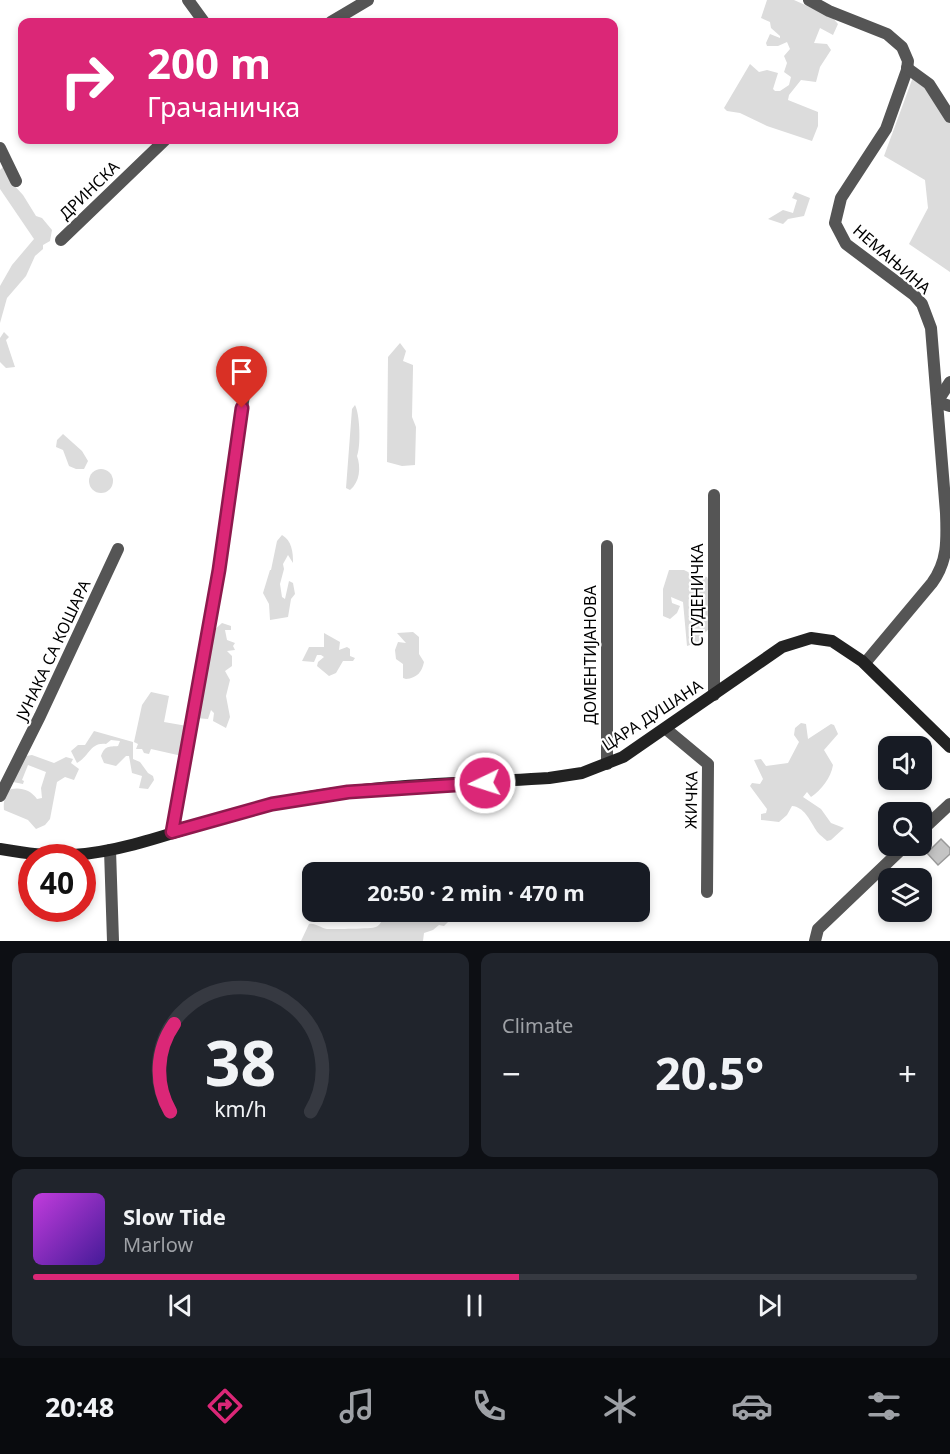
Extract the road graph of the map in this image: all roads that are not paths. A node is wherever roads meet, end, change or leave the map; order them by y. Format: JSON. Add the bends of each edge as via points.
{"nodes":[{"id":1,"x":188,"y":0,"type":"edge"},
{"id":2,"x":368,"y":0,"type":"edge"},
{"id":3,"x":809,"y":0,"type":"edge"},
{"id":4,"x":201,"y":18,"type":"edge"},
{"id":5,"x":339,"y":18,"type":"edge"},
{"id":6,"x":908,"y":68,"type":"junction"},
{"id":7,"x":950,"y":117,"type":"edge"},
{"id":8,"x":161,"y":144,"type":"edge"},
{"id":9,"x":0,"y":148,"type":"edge"},
{"id":10,"x":16,"y":181,"type":"dead end"},
{"id":11,"x":61,"y":240,"type":"dead end"},
{"id":12,"x":950,"y":382,"type":"edge"},
{"id":13,"x":244,"y":388,"type":"dead end"},
{"id":14,"x":937,"y":402,"type":"junction"},
{"id":15,"x":950,"y":406,"type":"edge"},
{"id":16,"x":714,"y":495,"type":"dead end"},
{"id":17,"x":607,"y":546,"type":"dead end"},
{"id":18,"x":118,"y":549,"type":"dead end"},
{"id":19,"x":948,"y":551,"type":"edge"},
{"id":20,"x":865,"y":663,"type":"junction"},
{"id":21,"x":714,"y":695,"type":"junction"},
{"id":22,"x":666,"y":729,"type":"junction"},
{"id":23,"x":950,"y":747,"type":"edge"},
{"id":24,"x":607,"y":764,"type":"junction"},
{"id":25,"x":0,"y":796,"type":"edge"},
{"id":26,"x":950,"y":804,"type":"edge"},
{"id":27,"x":932,"y":821,"type":"edge"},
{"id":28,"x":172,"y":832,"type":"junction"},
{"id":29,"x":0,"y":849,"type":"edge"},
{"id":30,"x":110,"y":850,"type":"junction"},
{"id":31,"x":895,"y":856,"type":"edge"},
{"id":32,"x":706,"y":892,"type":"dead end"},
{"id":33,"x":113,"y":941,"type":"edge"},
{"id":34,"x":815,"y":941,"type":"edge"}],
"edges":[{"from":1,"to":4,"type":"street"},
{"from":2,"to":5,"type":"street"},
{"from":3,"to":6,"type":"street","via":[[896,40],[906,54]]},
{"from":6,"to":7,"type":"street","via":[[928,84]]},
{"from":6,"to":14,"type":"street","name":"НЕМАЊИНА","via":[[886,129],[841,198],[835,223],[846,244],[922,304],[931,328]]},
{"from":8,"to":11,"type":"street","name":"ДРИНСКА"},
{"from":9,"to":10,"type":"street"},
{"from":12,"to":14,"type":"street"},
{"from":13,"to":28,"type":"street","via":[[219,570]]},
{"from":14,"to":15,"type":"street"},
{"from":14,"to":19,"type":"street","name":"НЕМАЊИНА"},
{"from":16,"to":21,"type":"street","name":"СТУДЕНИЧКА"},
{"from":17,"to":24,"type":"street","name":"ДОМЕНТИЈАНОВА"},
{"from":18,"to":25,"type":"street","name":"ЈУНАКА СА КОШАРА"},
{"from":19,"to":20,"type":"street","name":"НЕМАЊИНА","via":[[940,572]]},
{"from":20,"to":21,"type":"street","name":"ЦАРА ДУШАНА","via":[[832,641],[811,639],[782,647]]},
{"from":20,"to":23,"type":"street","name":"ЦАРА ДУШАНА"},
{"from":21,"to":22,"type":"street","name":"ЦАРА ДУШАНА"},
{"from":22,"to":24,"type":"street","name":"ЦАРА ДУШАНА"},
{"from":22,"to":32,"type":"street","name":"ЖИЧКА","via":[[708,764]]},
{"from":24,"to":28,"type":"street","name":"ЦАРА ДУШАНА","via":[[549,778],[348,792],[272,804]]},
{"from":26,"to":27,"type":"street"},
{"from":28,"to":30,"type":"street","name":"ЦАРА ДУШАНА"},
{"from":29,"to":30,"type":"street","name":"ЦАРА ДУШАНА","via":[[47,855]]},
{"from":30,"to":33,"type":"street"},
{"from":31,"to":34,"type":"street","via":[[818,929]]}]}
